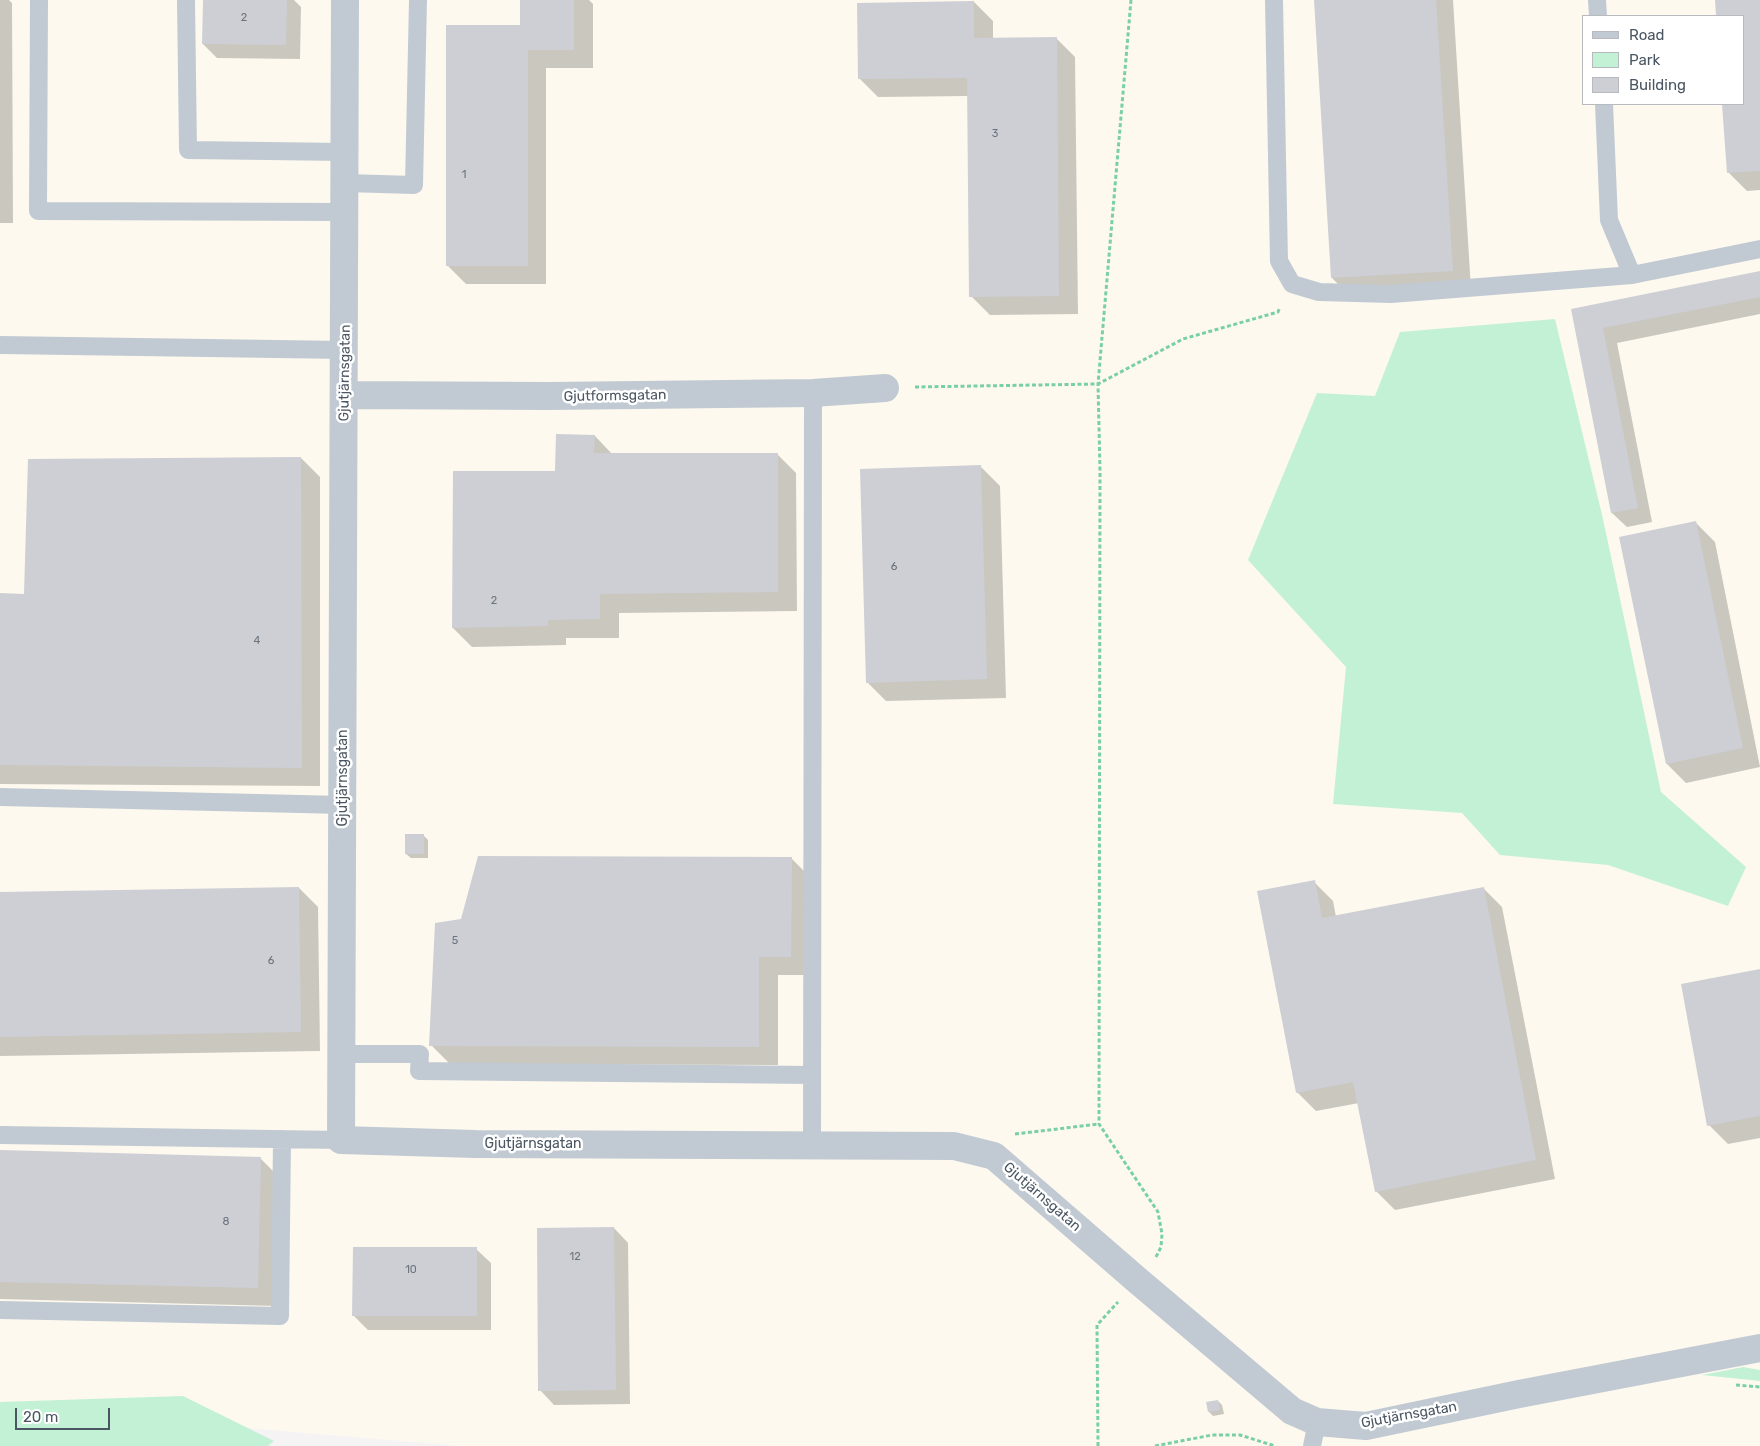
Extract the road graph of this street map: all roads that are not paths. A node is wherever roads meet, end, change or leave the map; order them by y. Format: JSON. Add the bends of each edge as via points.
{"nodes":[{"id":1,"x":39,"y":0,"type":"edge"},
{"id":2,"x":186,"y":0,"type":"edge"},
{"id":3,"x":345,"y":0,"type":"edge"},
{"id":4,"x":418,"y":0,"type":"edge"},
{"id":5,"x":1274,"y":0,"type":"edge"},
{"id":6,"x":1597,"y":0,"type":"edge"},
{"id":7,"x":1598,"y":15,"type":"edge"},
{"id":8,"x":1604,"y":105,"type":"edge"},
{"id":9,"x":345,"y":152,"type":"junction"},
{"id":10,"x":345,"y":183,"type":"junction"},
{"id":11,"x":345,"y":212,"type":"junction"},
{"id":12,"x":1760,"y":249,"type":"edge"},
{"id":13,"x":1632,"y":275,"type":"junction"},
{"id":14,"x":0,"y":345,"type":"edge"},
{"id":15,"x":345,"y":350,"type":"junction"},
{"id":16,"x":885,"y":388,"type":"road end"},
{"id":17,"x":813,"y":393,"type":"junction"},
{"id":18,"x":344,"y":395,"type":"junction"},
{"id":19,"x":0,"y":797,"type":"edge"},
{"id":20,"x":343,"y":805,"type":"junction"},
{"id":21,"x":342,"y":1054,"type":"junction"},
{"id":22,"x":811,"y":1075,"type":"junction"},
{"id":23,"x":0,"y":1135,"type":"edge"},
{"id":24,"x":282,"y":1139,"type":"junction"},
{"id":25,"x":341,"y":1140,"type":"junction"},
{"id":26,"x":812,"y":1146,"type":"junction"},
{"id":27,"x":0,"y":1310,"type":"edge"},
{"id":28,"x":1760,"y":1348,"type":"edge"},
{"id":29,"x":1314,"y":1434,"type":"edge"}],
"edges":[{"from":1,"to":11,"type":"lane","via":[[38,211]]},
{"from":2,"to":9,"type":"lane","via":[[188,150]]},
{"from":3,"to":9,"type":"street","name":"Gjutjärnsgatan"},
{"from":4,"to":10,"type":"lane","via":[[414,185]]},
{"from":5,"to":13,"type":"lane","via":[[1279,261],[1292,284],[1319,292],[1391,294]]},
{"from":6,"to":7,"type":"lane"},
{"from":8,"to":13,"type":"lane","via":[[1609,220]]},
{"from":9,"to":10,"type":"street","name":"Gjutjärnsgatan"},
{"from":10,"to":11,"type":"street","name":"Gjutjärnsgatan"},
{"from":11,"to":15,"type":"street","name":"Gjutjärnsgatan"},
{"from":12,"to":13,"type":"lane"},
{"from":14,"to":15,"type":"lane"},
{"from":15,"to":18,"type":"street","name":"Gjutjärnsgatan"},
{"from":16,"to":17,"type":"street","name":"Gjutformsgatan"},
{"from":17,"to":18,"type":"street","name":"Gjutformsgatan"},
{"from":17,"to":22,"type":"lane"},
{"from":18,"to":20,"type":"street","name":"Gjutjärnsgatan"},
{"from":19,"to":20,"type":"lane"},
{"from":20,"to":21,"type":"street","name":"Gjutjärnsgatan"},
{"from":21,"to":22,"type":"lane","via":[[420,1054],[419,1071]]},
{"from":21,"to":25,"type":"street","name":"Gjutjärnsgatan"},
{"from":22,"to":26,"type":"lane"},
{"from":23,"to":24,"type":"lane"},
{"from":24,"to":25,"type":"lane"},
{"from":24,"to":27,"type":"lane","via":[[280,1316]]},
{"from":25,"to":26,"type":"street","name":"Gjutjärnsgatan"},
{"from":26,"to":29,"type":"street","name":"Gjutjärnsgatan","via":[[954,1146],[994,1156],[1292,1411]]},
{"from":28,"to":29,"type":"street","name":"Gjutjärnsgatan"}]}
